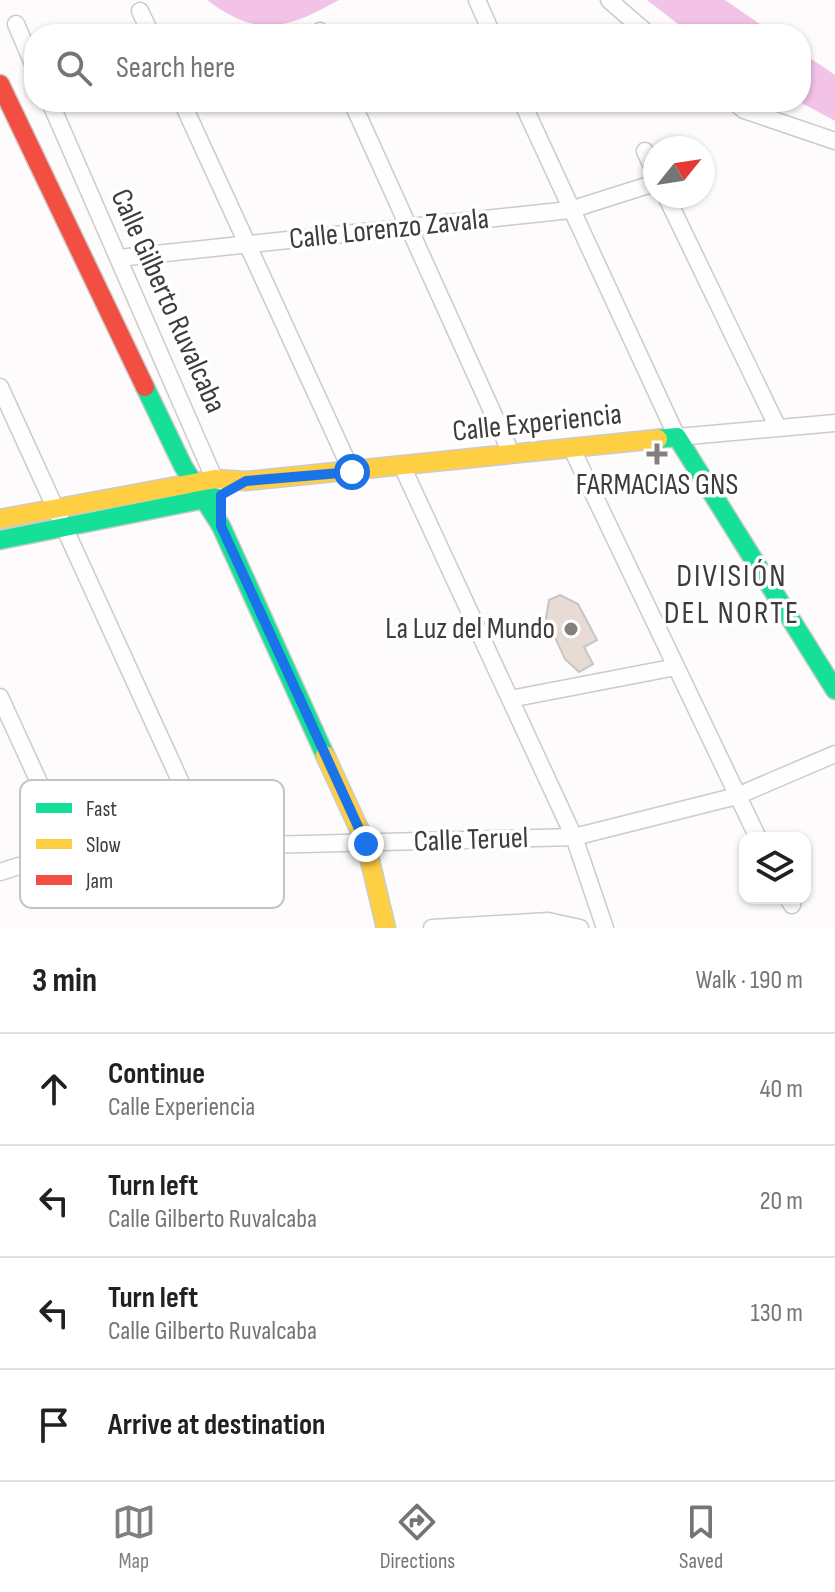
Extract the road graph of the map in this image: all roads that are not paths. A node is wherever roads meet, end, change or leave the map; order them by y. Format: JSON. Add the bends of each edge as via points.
{"nodes":[{"id":1,"x":477,"y":0,"type":"edge"},
{"id":2,"x":609,"y":0,"type":"edge"},
{"id":3,"x":140,"y":11,"type":"dead end"},
{"id":4,"x":16,"y":24,"type":"dead end"},
{"id":5,"x":146,"y":24,"type":"edge"},
{"id":6,"x":488,"y":24,"type":"edge"},
{"id":7,"x":637,"y":24,"type":"edge"},
{"id":8,"x":24,"y":43,"type":"edge"},
{"id":9,"x":0,"y":84,"type":"edge"},
{"id":10,"x":54,"y":112,"type":"edge"},
{"id":11,"x":187,"y":112,"type":"edge"},
{"id":12,"x":357,"y":112,"type":"edge"},
{"id":13,"x":526,"y":112,"type":"edge"},
{"id":14,"x":752,"y":112,"type":"edge"},
{"id":15,"x":835,"y":141,"type":"edge"},
{"id":16,"x":643,"y":187,"type":"edge"},
{"id":17,"x":672,"y":208,"type":"edge"},
{"id":18,"x":570,"y":210,"type":"junction"},
{"id":19,"x":409,"y":227,"type":"junction"},
{"id":20,"x":247,"y":244,"type":"junction"},
{"id":21,"x":119,"y":258,"type":"junction"},
{"id":22,"x":0,"y":387,"type":"edge"},
{"id":23,"x":835,"y":423,"type":"edge"},
{"id":24,"x":778,"y":428,"type":"junction"},
{"id":25,"x":677,"y":437,"type":"junction"},
{"id":26,"x":571,"y":447,"type":"junction"},
{"id":27,"x":511,"y":453,"type":"junction"},
{"id":28,"x":402,"y":466,"type":"junction"},
{"id":29,"x":352,"y":472,"type":"junction"},
{"id":30,"x":193,"y":483,"type":"junction"},
{"id":31,"x":213,"y":491,"type":"junction"},
{"id":32,"x":56,"y":509,"type":"junction"},
{"id":33,"x":0,"y":519,"type":"edge"},
{"id":34,"x":65,"y":529,"type":"junction"},
{"id":35,"x":0,"y":540,"type":"edge"},
{"id":36,"x":676,"y":667,"type":"junction"},
{"id":37,"x":835,"y":690,"type":"edge"},
{"id":38,"x":0,"y":697,"type":"edge"},
{"id":39,"x":510,"y":699,"type":"junction"},
{"id":40,"x":835,"y":754,"type":"edge"},
{"id":41,"x":38,"y":780,"type":"edge"},
{"id":42,"x":180,"y":780,"type":"edge"},
{"id":43,"x":737,"y":796,"type":"junction"},
{"id":44,"x":755,"y":832,"type":"edge"},
{"id":45,"x":574,"y":837,"type":"junction"},
{"id":46,"x":284,"y":844,"type":"edge"},
{"id":47,"x":366,"y":844,"type":"junction"},
{"id":48,"x":20,"y":866,"type":"edge"},
{"id":49,"x":0,"y":872,"type":"edge"},
{"id":50,"x":386,"y":928,"type":"edge"},
{"id":51,"x":432,"y":928,"type":"edge"},
{"id":52,"x":580,"y":928,"type":"edge"},
{"id":53,"x":605,"y":928,"type":"edge"}],
"edges":[{"from":1,"to":6,"type":"street"},
{"from":2,"to":7,"type":"street"},
{"from":3,"to":5,"type":"street"},
{"from":4,"to":8,"type":"street"},
{"from":9,"to":30,"type":"street"},
{"from":10,"to":21,"type":"street","name":"Calle Gilberto Ruvalcaba"},
{"from":11,"to":20,"type":"street"},
{"from":12,"to":19,"type":"street"},
{"from":13,"to":18,"type":"street"},
{"from":14,"to":15,"type":"street"},
{"from":16,"to":18,"type":"street","name":"Calle Lorenzo Zavala"},
{"from":17,"to":24,"type":"street"},
{"from":18,"to":19,"type":"street","name":"Calle Lorenzo Zavala"},
{"from":18,"to":25,"type":"street"},
{"from":19,"to":20,"type":"street","name":"Calle Lorenzo Zavala"},
{"from":19,"to":27,"type":"street"},
{"from":20,"to":21,"type":"street","name":"Calle Lorenzo Zavala"},
{"from":20,"to":29,"type":"street"},
{"from":21,"to":31,"type":"street","name":"Calle Gilberto Ruvalcaba"},
{"from":22,"to":32,"type":"street"},
{"from":23,"to":24,"type":"street","name":"Calle Experiencia"},
{"from":24,"to":25,"type":"street","name":"Calle Experiencia"},
{"from":25,"to":26,"type":"street","name":"Calle Experiencia"},
{"from":25,"to":37,"type":"street"},
{"from":26,"to":27,"type":"street","name":"Calle Experiencia"},
{"from":26,"to":36,"type":"street"},
{"from":27,"to":28,"type":"street","name":"Calle Experiencia"},
{"from":28,"to":29,"type":"street","name":"Calle Experiencia"},
{"from":28,"to":39,"type":"street"},
{"from":29,"to":31,"type":"street","name":"Calle Experiencia","via":[[246,481]]},
{"from":30,"to":31,"type":"street","name":"Calle Experiencia"},
{"from":30,"to":32,"type":"street","name":"Calle Experiencia"},
{"from":31,"to":34,"type":"street","name":"Calle Experiencia"},
{"from":31,"to":47,"type":"street","name":"Calle Gilberto Ruvalcaba","via":[[221,526]]},
{"from":32,"to":33,"type":"street","name":"Calle Experiencia"},
{"from":32,"to":34,"type":"street"},
{"from":34,"to":35,"type":"street","name":"Calle Experiencia"},
{"from":34,"to":42,"type":"street"},
{"from":36,"to":39,"type":"street"},
{"from":36,"to":43,"type":"street"},
{"from":38,"to":41,"type":"street"},
{"from":39,"to":45,"type":"street"},
{"from":40,"to":43,"type":"street","name":"Calle Teruel"},
{"from":43,"to":44,"type":"street"},
{"from":43,"to":45,"type":"street","name":"Calle Teruel"},
{"from":45,"to":47,"type":"street","name":"Calle Teruel"},
{"from":45,"to":53,"type":"street"},
{"from":46,"to":47,"type":"street","name":"Calle Teruel"},
{"from":47,"to":50,"type":"street","name":"Calle Gilberto Ruvalcaba"},
{"from":48,"to":49,"type":"street","name":"Calle Teruel"},
{"from":51,"to":52,"type":"street","via":[[548,921]]}]}
